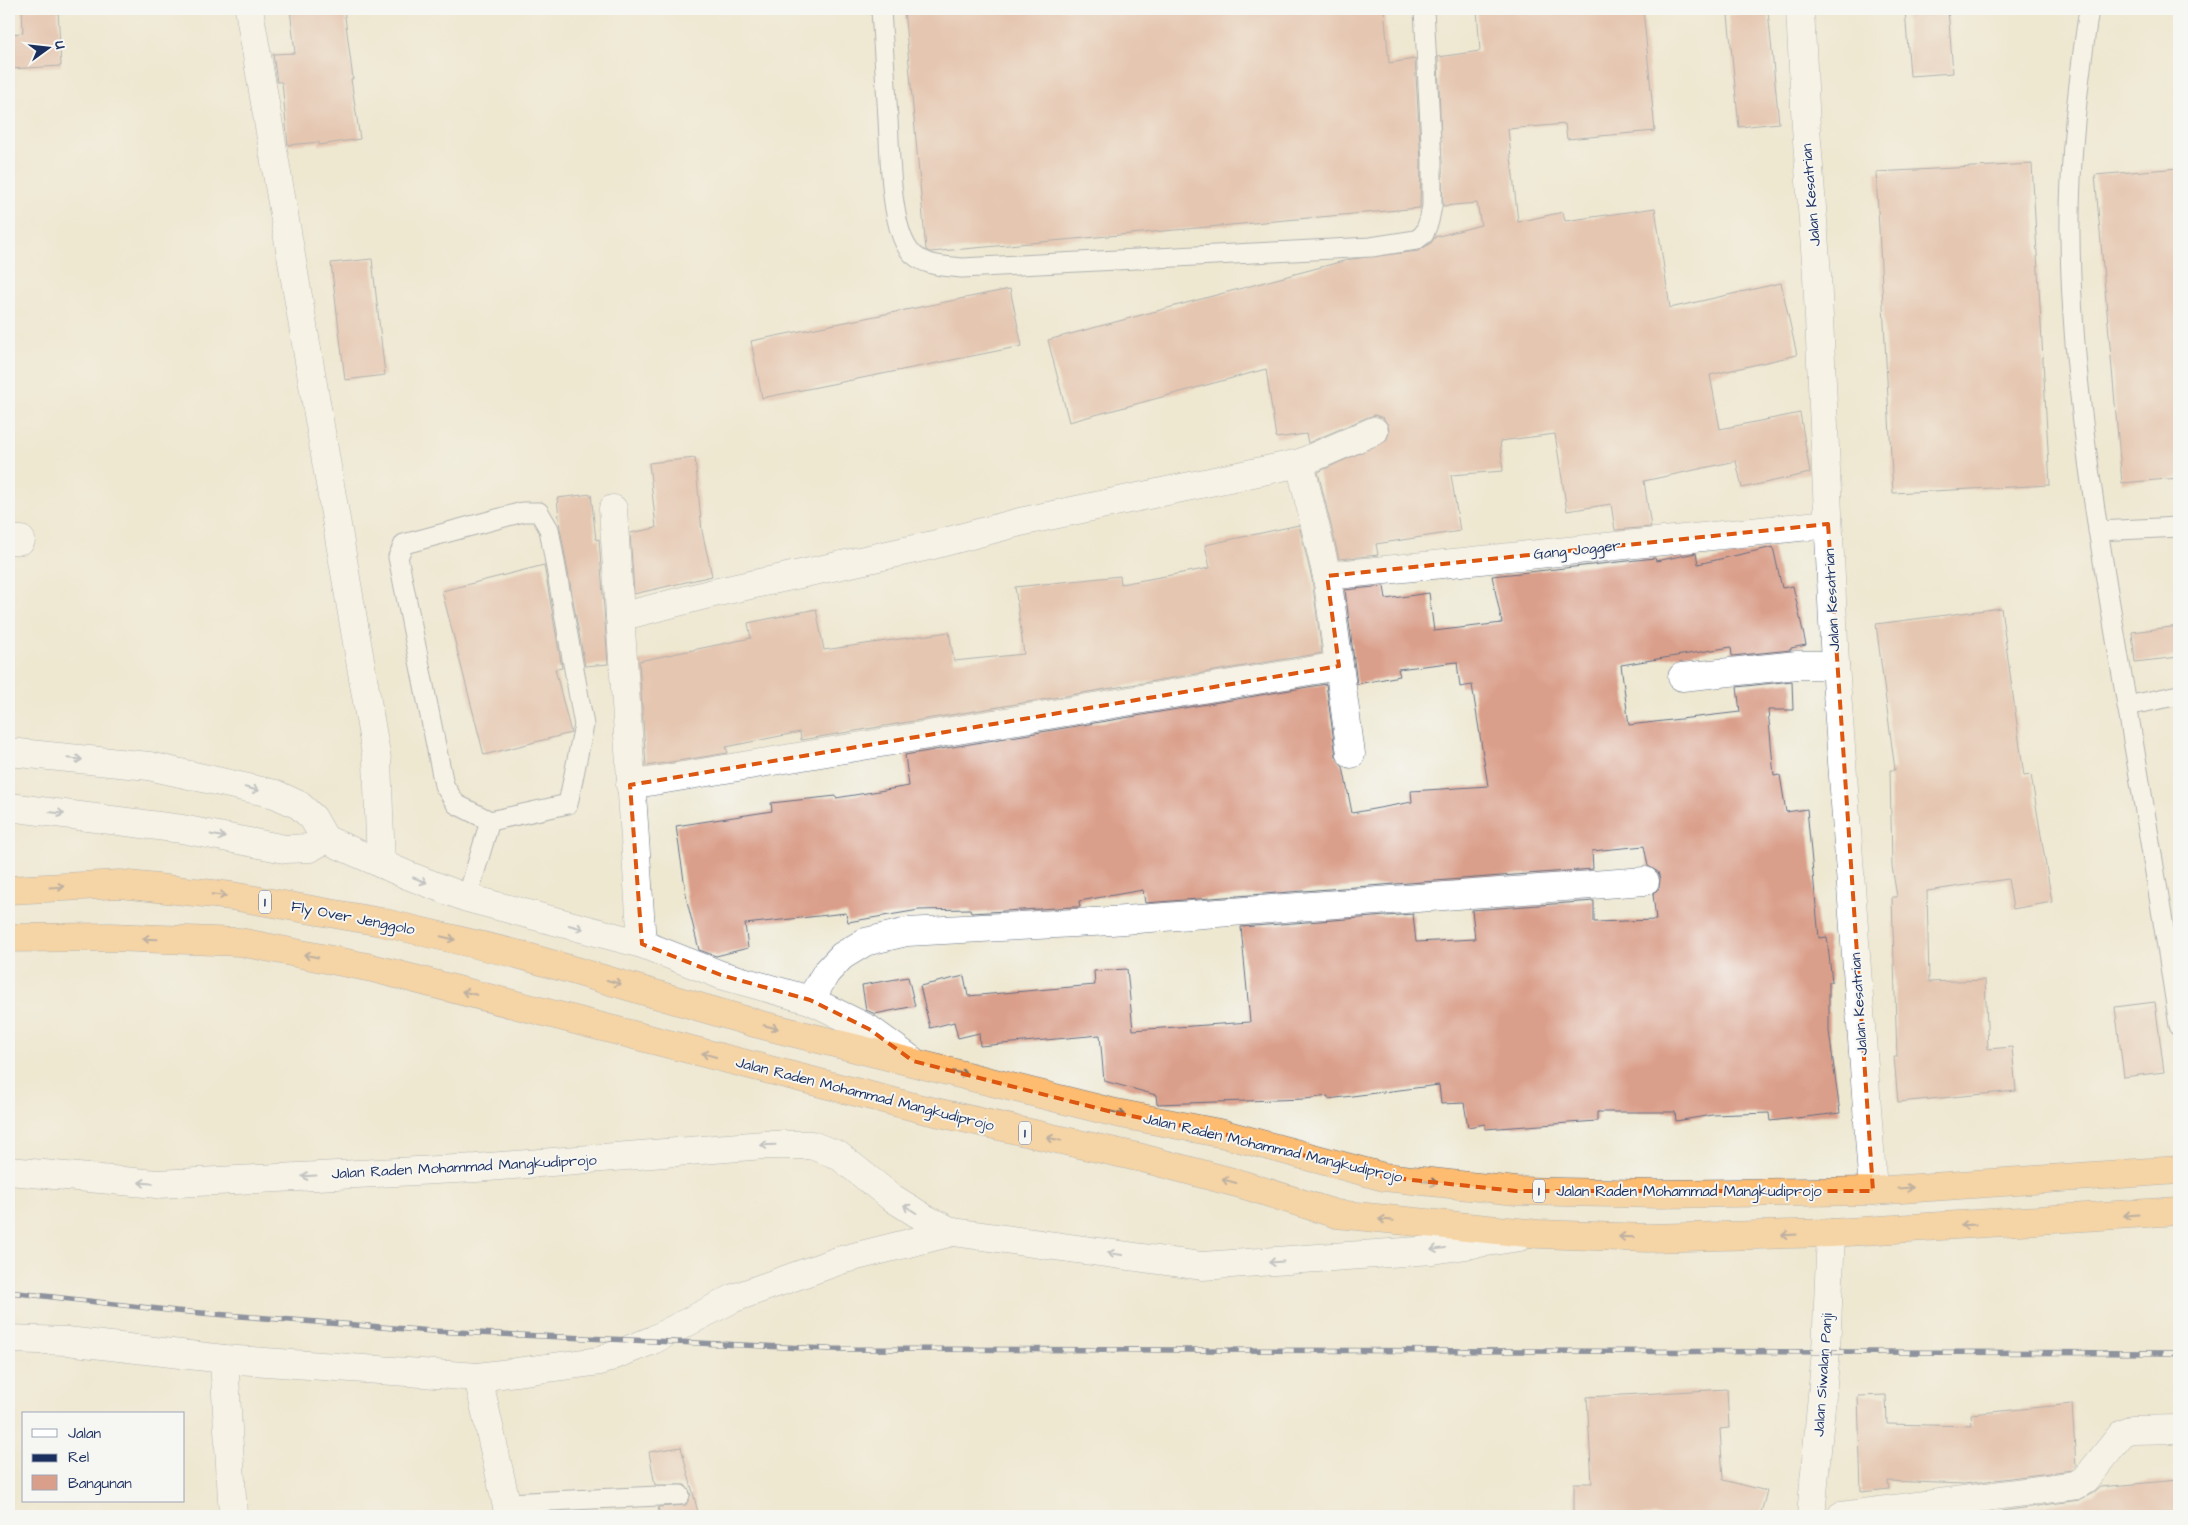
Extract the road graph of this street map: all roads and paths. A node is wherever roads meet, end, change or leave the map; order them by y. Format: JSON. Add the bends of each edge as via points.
{"nodes":[{"id":1,"x":249,"y":9,"type":"edge"},
{"id":2,"x":881,"y":9,"type":"edge"},
{"id":3,"x":1424,"y":9,"type":"edge"},
{"id":4,"x":1800,"y":9,"type":"edge"},
{"id":5,"x":2089,"y":9,"type":"edge"},
{"id":6,"x":1374,"y":431,"type":"dead end"},
{"id":7,"x":1300,"y":464,"type":"junction"},
{"id":8,"x":613,"y":509,"type":"dead end"},
{"id":9,"x":1828,"y":524,"type":"junction"},
{"id":10,"x":2179,"y":527,"type":"edge"},
{"id":11,"x":2098,"y":530,"type":"junction"},
{"id":12,"x":1327,"y":576,"type":"junction"},
{"id":13,"x":620,"y":618,"type":"junction"},
{"id":14,"x":1835,"y":665,"type":"junction"},
{"id":15,"x":1339,"y":666,"type":"junction"},
{"id":16,"x":1682,"y":677,"type":"dead end"},
{"id":17,"x":2179,"y":695,"type":"edge"},
{"id":18,"x":2127,"y":706,"type":"junction"},
{"id":19,"x":9,"y":752,"type":"edge"},
{"id":20,"x":1351,"y":754,"type":"dead end"},
{"id":21,"x":630,"y":785,"type":"junction"},
{"id":22,"x":9,"y":806,"type":"edge"},
{"id":23,"x":490,"y":821,"type":"junction"},
{"id":24,"x":325,"y":839,"type":"junction"},
{"id":25,"x":381,"y":864,"type":"junction"},
{"id":26,"x":1645,"y":881,"type":"dead end"},
{"id":27,"x":9,"y":890,"type":"edge"},
{"id":28,"x":467,"y":898,"type":"junction"},
{"id":29,"x":9,"y":938,"type":"edge"},
{"id":30,"x":642,"y":944,"type":"junction"},
{"id":31,"x":517,"y":954,"type":"joint"},
{"id":32,"x":810,"y":1000,"type":"junction"},
{"id":33,"x":2179,"y":1024,"type":"edge"},
{"id":34,"x":913,"y":1061,"type":"junction"},
{"id":35,"x":2179,"y":1170,"type":"edge"},
{"id":36,"x":9,"y":1171,"type":"edge"},
{"id":37,"x":1872,"y":1191,"type":"junction"},
{"id":38,"x":2179,"y":1212,"type":"edge"},
{"id":39,"x":953,"y":1232,"type":"junction"},
{"id":40,"x":1831,"y":1233,"type":"junction"},
{"id":41,"x":1539,"y":1234,"type":"junction"},
{"id":42,"x":9,"y":1339,"type":"edge"},
{"id":43,"x":224,"y":1359,"type":"junction"},
{"id":44,"x":478,"y":1377,"type":"junction"},
{"id":45,"x":2179,"y":1429,"type":"edge"},
{"id":46,"x":680,"y":1495,"type":"dead end"},
{"id":47,"x":508,"y":1510,"type":"edge"},
{"id":48,"x":233,"y":1516,"type":"edge"},
{"id":49,"x":1811,"y":1516,"type":"edge"},
{"id":50,"x":1841,"y":1516,"type":"edge"}],
"edges":[{"from":1,"to":25,"type":"street","via":[[377,760]]},
{"from":2,"to":3,"type":"lane","via":[[892,180],[902,234],[916,257],[928,263],[962,268],[1371,247],[1416,240],[1428,228],[1432,201]]},
{"from":4,"to":9,"type":"street","name":"Jalan Kesatrian","via":[[1817,275]]},
{"from":5,"to":11,"type":"lane","via":[[2075,104],[2070,234],[2074,328]]},
{"from":6,"to":7,"type":"street"},
{"from":7,"to":12,"type":"street"},
{"from":7,"to":13,"type":"street","via":[[1020,522],[933,545],[709,594]]},
{"from":8,"to":13,"type":"street"},
{"from":9,"to":12,"type":"street","name":"Gang Jogger"},
{"from":9,"to":14,"type":"street","name":"Jalan Kesatrian"},
{"from":10,"to":11,"type":"lane"},
{"from":11,"to":18,"type":"lane"},
{"from":12,"to":15,"type":"street"},
{"from":13,"to":21,"type":"street"},
{"from":14,"to":16,"type":"street","via":[[1798,665]]},
{"from":14,"to":37,"type":"street","name":"Jalan Kesatrian"},
{"from":15,"to":20,"type":"street"},
{"from":15,"to":21,"type":"street"},
{"from":17,"to":18,"type":"lane"},
{"from":18,"to":33,"type":"lane"},
{"from":19,"to":24,"type":"street","one_way":true,"via":[[150,766],[276,794],[299,805],[313,818]]},
{"from":21,"to":30,"type":"street"},
{"from":22,"to":24,"type":"street","one_way":true,"via":[[182,829],[285,849],[310,848]]},
{"from":23,"to":23,"type":"lane","via":[[456,804],[444,785],[398,557],[404,544],[523,512],[539,512],[549,529],[584,725],[568,804]]},
{"from":23,"to":28,"type":"lane"},
{"from":24,"to":25,"type":"street","name":"Jalan Raden Mohammad Mangkudiprojo"},
{"from":25,"to":28,"type":"street","name":"Jalan Raden Mohammad Mangkudiprojo","one_way":true},
{"from":26,"to":32,"type":"street","via":[[1111,921],[907,932],[865,942],[842,956],[826,973]]},
{"from":27,"to":31,"type":"highway","name":"Fly Over Jenggolo","number":"1","one_way":true,"via":[[120,884],[232,896],[382,922]]},
{"from":28,"to":30,"type":"street","name":"Jalan Raden Mohammad Mangkudiprojo","one_way":true},
{"from":41,"to":29,"type":"highway","name":"Jalan Raden Mohammad Mangkudiprojo","number":"1","one_way":true,"via":[[1336,1214],[1142,1158],[922,1109],[372,968],[240,942]]},
{"from":30,"to":32,"type":"street","name":"Jalan Raden Mohammad Mangkudiprojo","via":[[722,975]]},
{"from":31,"to":34,"type":"highway","name":"Jalan Raden Mohammad Mangkudiprojo","number":"1","one_way":true,"via":[[758,1024]]},
{"from":32,"to":34,"type":"street","name":"Jalan Raden Mohammad Mangkudiprojo","via":[[869,1028]]},
{"from":34,"to":37,"type":"highway","name":"Jalan Raden Mohammad Mangkudiprojo","number":"1","one_way":true,"via":[[1116,1113],[1224,1134],[1384,1178],[1516,1191],[1657,1194]]},
{"from":37,"to":35,"type":"highway","name":"Jalan Raden Mohammad Mangkudiprojo","number":"1","one_way":true},
{"from":39,"to":36,"type":"street","name":"Jalan Raden Mohammad Mangkudiprojo","one_way":true,"via":[[890,1196],[838,1155],[811,1145],[764,1145],[476,1168],[157,1184]]},
{"from":38,"to":40,"type":"highway","name":"Jalan Raden Mohammad Mangkudiprojo","number":"1","one_way":true},
{"from":41,"to":39,"type":"street","name":"Jalan Raden Mohammad Mangkudiprojo","one_way":true,"via":[[1432,1250],[1202,1266]]},
{"from":39,"to":44,"type":"street","name":"Jalan Raden Mohammad Mangkudiprojo","via":[[841,1260],[734,1298],[653,1340],[600,1361]]},
{"from":40,"to":41,"type":"highway","name":"Jalan Raden Mohammad Mangkudiprojo","number":"1","one_way":true,"via":[[1657,1238]]},
{"from":40,"to":49,"type":"street","name":"Jalan Siwalan Panji","via":[[1826,1351]]},
{"from":42,"to":43,"type":"street","name":"Jalan Raden Mohammad Mangkudiprojo","via":[[67,1341]]},
{"from":43,"to":44,"type":"street","name":"Jalan Raden Mohammad Mangkudiprojo"},
{"from":43,"to":48,"type":"street"},
{"from":44,"to":47,"type":"street"},
{"from":45,"to":50,"type":"street","via":[[2132,1430],[2122,1434],[2077,1485]]},
{"from":46,"to":47,"type":"lane"}]}
